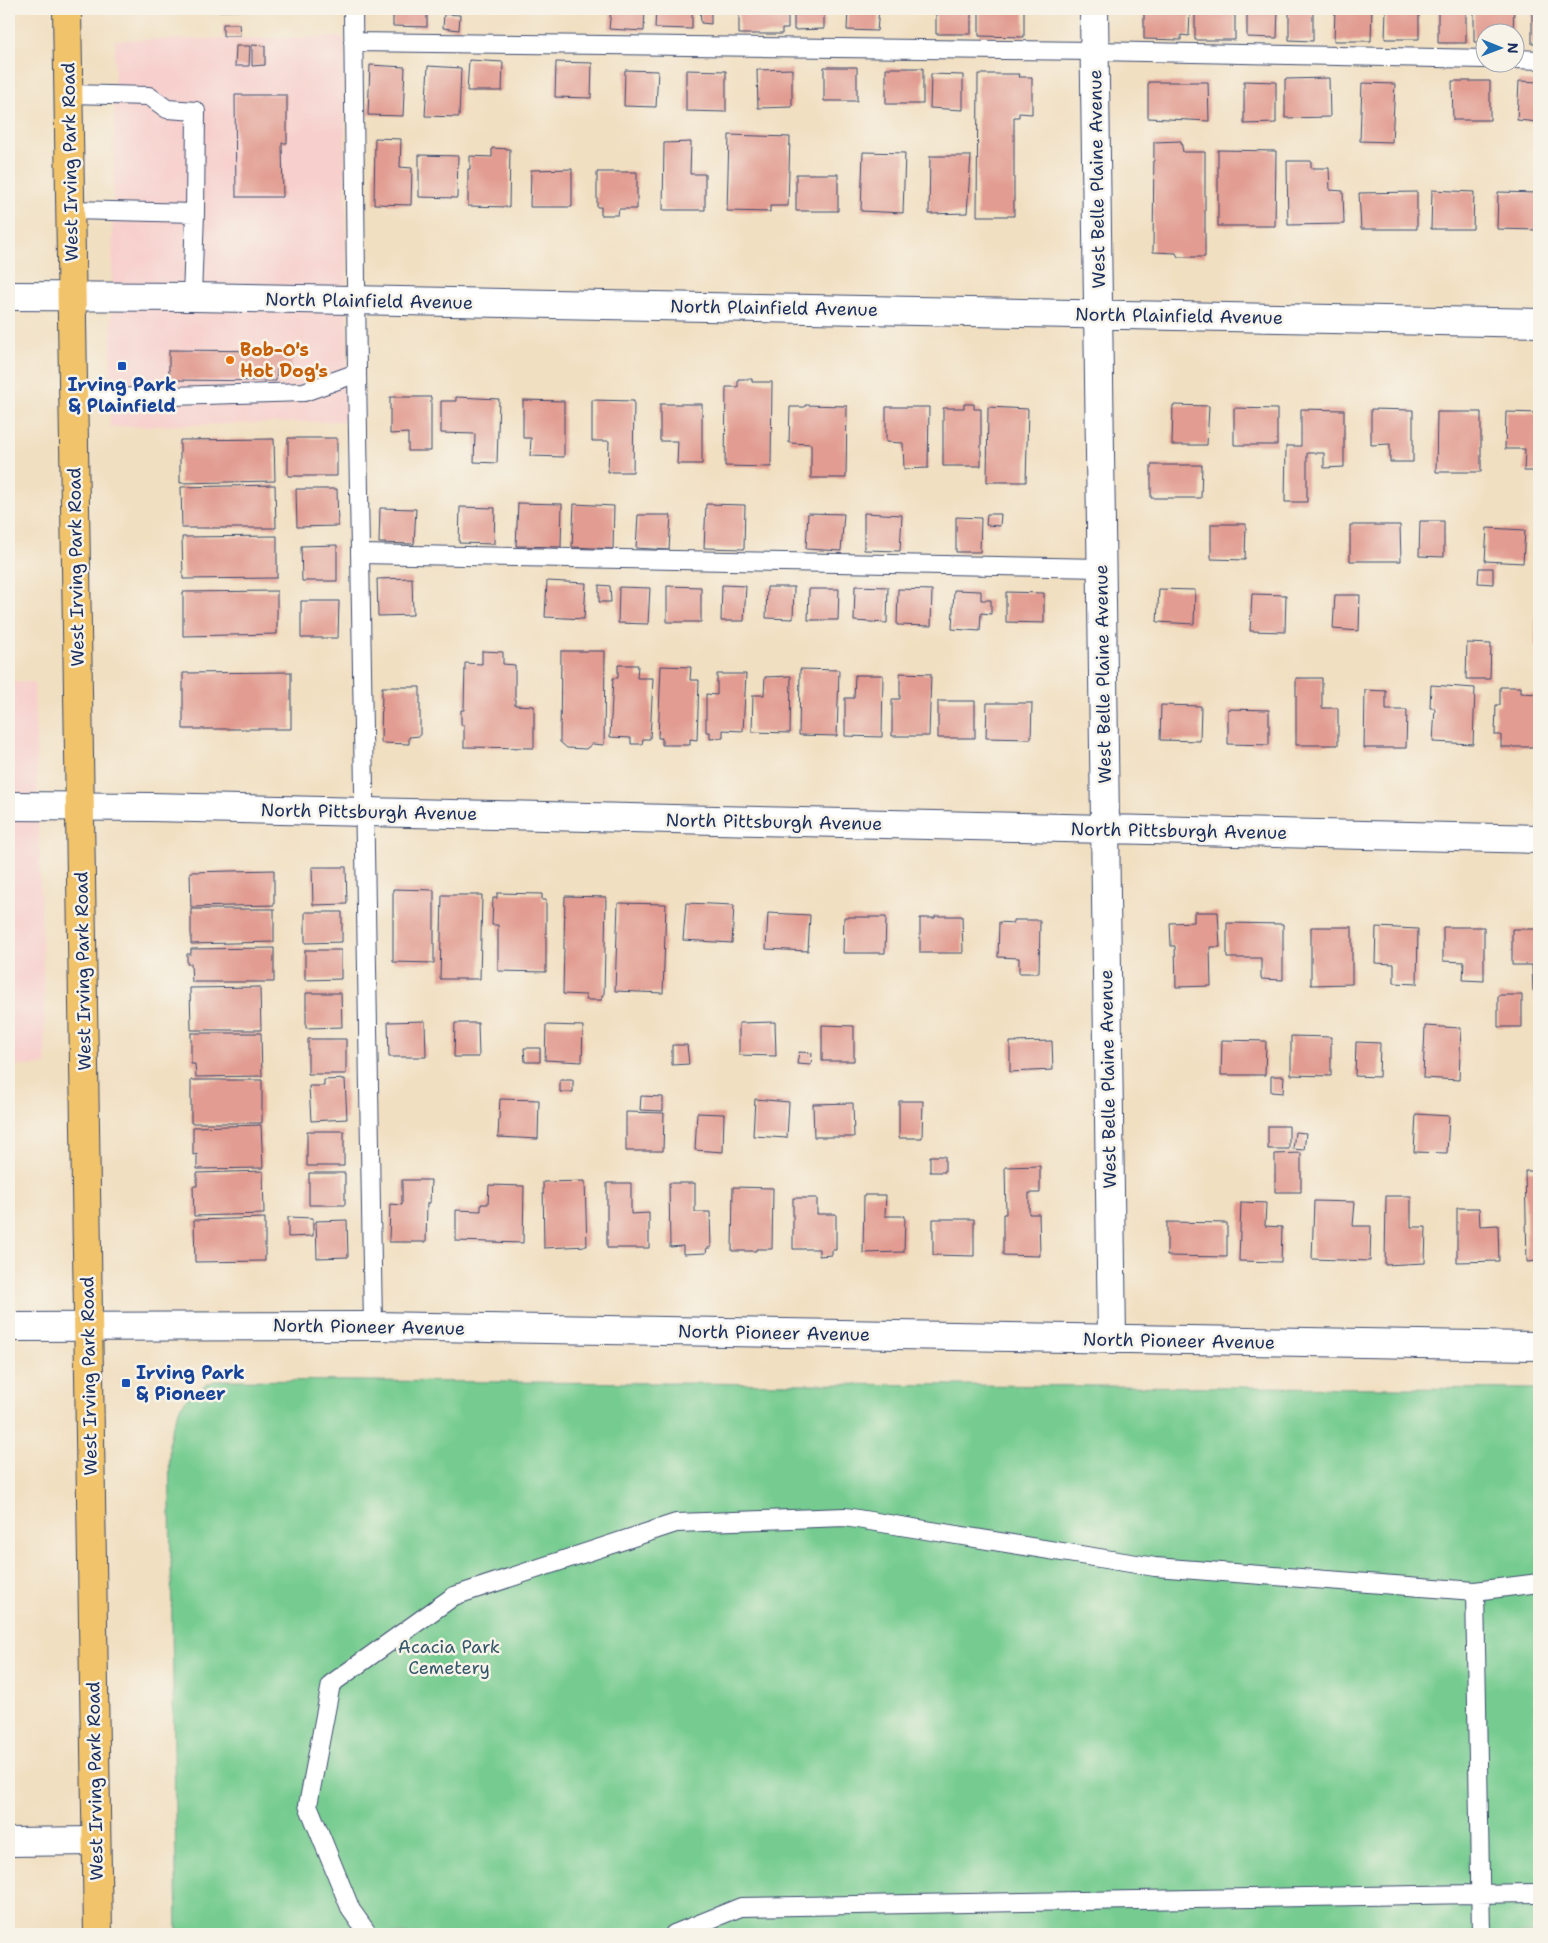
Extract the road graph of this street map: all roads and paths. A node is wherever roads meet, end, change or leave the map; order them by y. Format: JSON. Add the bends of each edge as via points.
{"nodes":[{"id":1,"x":67,"y":9,"type":"edge"},
{"id":2,"x":353,"y":9,"type":"edge"},
{"id":3,"x":1094,"y":9,"type":"edge"},
{"id":4,"x":353,"y":42,"type":"junction"},
{"id":5,"x":1095,"y":51,"type":"junction"},
{"id":6,"x":1476,"y":58,"type":"edge"},
{"id":7,"x":1526,"y":59,"type":"edge"},
{"id":8,"x":1539,"y":60,"type":"edge"},
{"id":9,"x":69,"y":94,"type":"junction"},
{"id":10,"x":70,"y":210,"type":"junction"},
{"id":11,"x":195,"y":212,"type":"junction"},
{"id":12,"x":72,"y":295,"type":"junction"},
{"id":13,"x":9,"y":296,"type":"edge"},
{"id":14,"x":192,"y":297,"type":"junction"},
{"id":15,"x":356,"y":301,"type":"junction"},
{"id":16,"x":1098,"y":314,"type":"junction"},
{"id":17,"x":1539,"y":323,"type":"edge"},
{"id":18,"x":357,"y":373,"type":"junction"},
{"id":19,"x":73,"y":399,"type":"junction"},
{"id":20,"x":360,"y":554,"type":"junction"},
{"id":21,"x":1102,"y":568,"type":"junction"},
{"id":22,"x":9,"y":806,"type":"edge"},
{"id":23,"x":80,"y":806,"type":"junction"},
{"id":24,"x":365,"y":812,"type":"junction"},
{"id":25,"x":1105,"y":829,"type":"junction"},
{"id":26,"x":1539,"y":839,"type":"edge"},
{"id":27,"x":88,"y":1326,"type":"junction"},
{"id":28,"x":373,"y":1326,"type":"junction"},
{"id":29,"x":9,"y":1327,"type":"edge"},
{"id":30,"x":1112,"y":1340,"type":"junction"},
{"id":31,"x":1539,"y":1346,"type":"edge"},
{"id":32,"x":1539,"y":1582,"type":"edge"},
{"id":33,"x":1475,"y":1591,"type":"junction"},
{"id":34,"x":96,"y":1841,"type":"junction"},
{"id":35,"x":9,"y":1842,"type":"edge"},
{"id":36,"x":1539,"y":1893,"type":"edge"},
{"id":37,"x":1481,"y":1894,"type":"junction"},
{"id":38,"x":98,"y":1934,"type":"edge"},
{"id":39,"x":368,"y":1934,"type":"edge"},
{"id":40,"x":674,"y":1934,"type":"edge"},
{"id":41,"x":1482,"y":1934,"type":"edge"}],
"edges":[{"from":1,"to":9,"type":"main road","name":"West Irving Park Road"},
{"from":2,"to":4,"type":"lane"},
{"from":3,"to":5,"type":"street","name":"West Belle Plaine Avenue"},
{"from":4,"to":5,"type":"lane"},
{"from":4,"to":15,"type":"lane"},
{"from":5,"to":6,"type":"lane"},
{"from":5,"to":16,"type":"street","name":"West Belle Plaine Avenue"},
{"from":7,"to":8,"type":"lane"},
{"from":9,"to":10,"type":"main road","name":"West Irving Park Road"},
{"from":9,"to":11,"type":"lane","via":[[148,96],[167,109],[196,111]]},
{"from":10,"to":11,"type":"lane"},
{"from":10,"to":12,"type":"main road","name":"West Irving Park Road"},
{"from":11,"to":14,"type":"lane"},
{"from":12,"to":13,"type":"street","name":"North Plainfield Avenue"},
{"from":12,"to":14,"type":"street","name":"North Plainfield Avenue"},
{"from":12,"to":19,"type":"main road","name":"West Irving Park Road"},
{"from":14,"to":15,"type":"street","name":"North Plainfield Avenue"},
{"from":15,"to":16,"type":"street","name":"North Plainfield Avenue"},
{"from":15,"to":18,"type":"lane"},
{"from":16,"to":17,"type":"street","name":"North Plainfield Avenue"},
{"from":16,"to":21,"type":"street","name":"West Belle Plaine Avenue"},
{"from":18,"to":19,"type":"lane","via":[[304,392]]},
{"from":18,"to":20,"type":"lane"},
{"from":19,"to":23,"type":"main road","name":"West Irving Park Road"},
{"from":20,"to":21,"type":"lane"},
{"from":20,"to":24,"type":"lane"},
{"from":21,"to":25,"type":"street","name":"West Belle Plaine Avenue"},
{"from":22,"to":23,"type":"street","name":"North Pittsburgh Avenue"},
{"from":23,"to":24,"type":"street","name":"North Pittsburgh Avenue"},
{"from":23,"to":27,"type":"main road","name":"West Irving Park Road"},
{"from":24,"to":25,"type":"street","name":"North Pittsburgh Avenue"},
{"from":24,"to":28,"type":"lane"},
{"from":25,"to":26,"type":"street","name":"North Pittsburgh Avenue"},
{"from":25,"to":30,"type":"street","name":"West Belle Plaine Avenue"},
{"from":27,"to":28,"type":"street","name":"North Pioneer Avenue"},
{"from":27,"to":29,"type":"street","name":"North Pioneer Avenue"},
{"from":27,"to":34,"type":"main road","name":"West Irving Park Road"},
{"from":28,"to":30,"type":"street","name":"North Pioneer Avenue"},
{"from":30,"to":31,"type":"street","name":"North Pioneer Avenue"},
{"from":32,"to":33,"type":"lane"},
{"from":33,"to":37,"type":"lane"},
{"from":33,"to":39,"type":"lane","via":[[1155,1568],[845,1517],[676,1523],[454,1596],[332,1684],[308,1805],[351,1910]]},
{"from":34,"to":35,"type":"street"},
{"from":34,"to":38,"type":"main road","name":"West Irving Park Road"},
{"from":36,"to":37,"type":"lane"},
{"from":37,"to":40,"type":"lane","via":[[741,1908]]},
{"from":37,"to":41,"type":"lane"}]}
